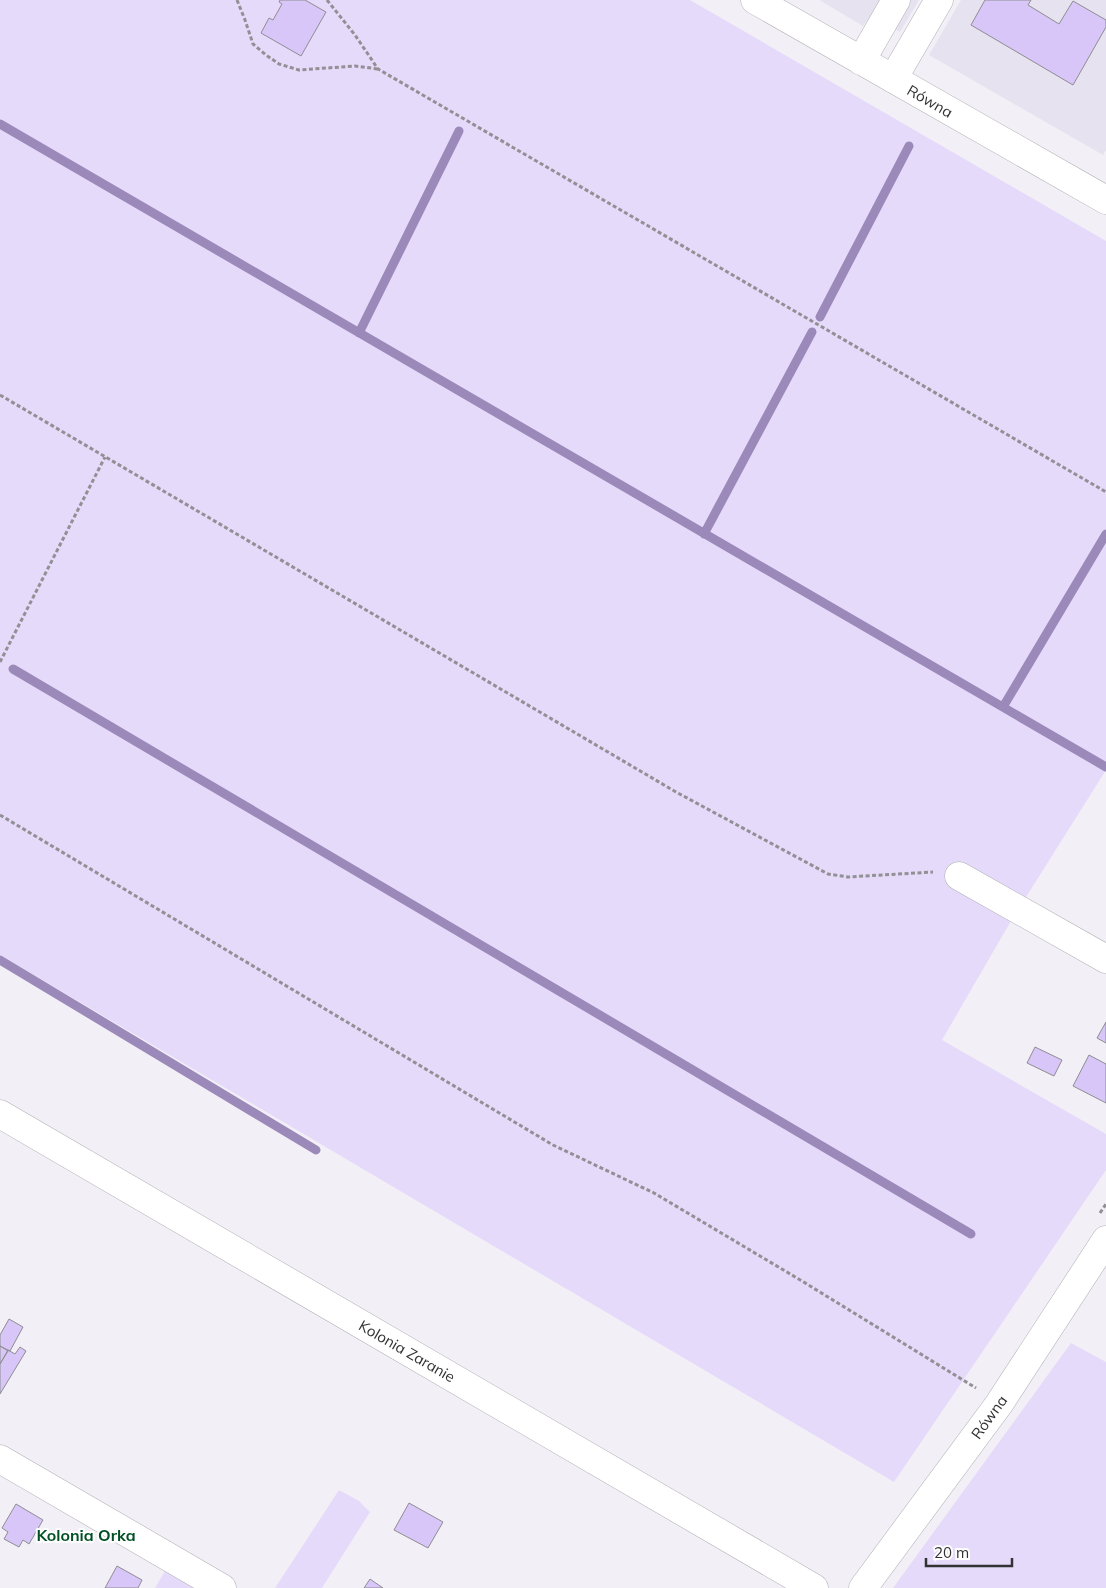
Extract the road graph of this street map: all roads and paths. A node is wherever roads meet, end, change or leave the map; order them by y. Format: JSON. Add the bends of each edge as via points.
{"nodes":[{"id":1,"x":237,"y":0,"type":"edge"},
{"id":2,"x":327,"y":0,"type":"edge"},
{"id":3,"x":756,"y":0,"type":"edge"},
{"id":4,"x":896,"y":0,"type":"edge"},
{"id":5,"x":939,"y":0,"type":"edge"},
{"id":6,"x":861,"y":61,"type":"junction"},
{"id":7,"x":378,"y":69,"type":"junction"},
{"id":8,"x":893,"y":79,"type":"junction"},
{"id":9,"x":1106,"y":200,"type":"edge"},
{"id":10,"x":0,"y":395,"type":"edge"},
{"id":11,"x":105,"y":457,"type":"junction"},
{"id":12,"x":1106,"y":492,"type":"edge"},
{"id":13,"x":0,"y":662,"type":"edge"},
{"id":14,"x":0,"y":815,"type":"edge"},
{"id":15,"x":959,"y":876,"type":"joint"},
{"id":16,"x":1106,"y":959,"type":"edge"},
{"id":17,"x":0,"y":1114,"type":"edge"},
{"id":18,"x":1106,"y":1240,"type":"edge"},
{"id":19,"x":964,"y":1380,"type":"dead end"},
{"id":20,"x":0,"y":1459,"type":"edge"},
{"id":21,"x":222,"y":1588,"type":"edge"},
{"id":22,"x":814,"y":1588,"type":"edge"},
{"id":23,"x":863,"y":1588,"type":"edge"}],
"edges":[{"from":1,"to":7,"type":"path","via":[[253,44],[279,64],[299,70],[338,66]]},
{"from":2,"to":7,"type":"path"},
{"from":3,"to":6,"type":"street","name":"Równa"},
{"from":4,"to":6,"type":"street"},
{"from":5,"to":8,"type":"street"},
{"from":6,"to":8,"type":"street","name":"Równa"},
{"from":7,"to":12,"type":"path"},
{"from":8,"to":9,"type":"street","name":"Równa"},
{"from":10,"to":11,"type":"path"},
{"from":11,"to":13,"type":"path"},
{"from":11,"to":15,"type":"path","via":[[676,792],[828,874],[848,877],[942,872]]},
{"from":14,"to":19,"type":"path","via":[[552,1144],[654,1193]]},
{"from":15,"to":16,"type":"street"},
{"from":17,"to":22,"type":"street","name":"Kolonia Zaranie"},
{"from":18,"to":23,"type":"street","name":"Równa","via":[[999,1404]]},
{"from":20,"to":21,"type":"street"}]}
